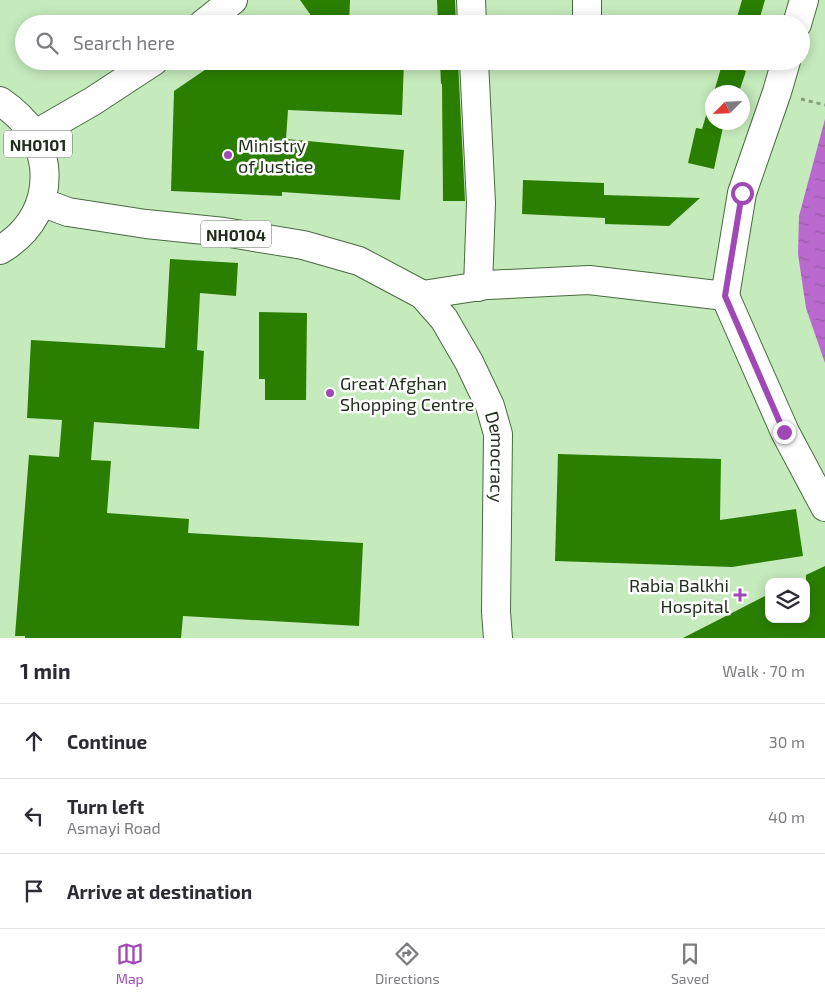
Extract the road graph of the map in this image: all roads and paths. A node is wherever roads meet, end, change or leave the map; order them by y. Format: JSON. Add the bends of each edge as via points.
{"nodes":[{"id":1,"x":233,"y":0,"type":"edge"},
{"id":2,"x":471,"y":0,"type":"edge"},
{"id":3,"x":587,"y":0,"type":"edge"},
{"id":4,"x":804,"y":0,"type":"edge"},
{"id":5,"x":214,"y":15,"type":"edge"},
{"id":6,"x":472,"y":15,"type":"edge"},
{"id":7,"x":587,"y":15,"type":"edge"},
{"id":8,"x":800,"y":15,"type":"edge"},
{"id":9,"x":140,"y":70,"type":"edge"},
{"id":10,"x":474,"y":70,"type":"edge"},
{"id":11,"x":783,"y":70,"type":"edge"},
{"id":12,"x":800,"y":99,"type":"dead end"},
{"id":13,"x":0,"y":101,"type":"edge"},
{"id":14,"x":825,"y":105,"type":"edge"},
{"id":15,"x":34,"y":135,"type":"junction"},
{"id":16,"x":41,"y":202,"type":"junction"},
{"id":17,"x":7,"y":245,"type":"edge"},
{"id":18,"x":0,"y":266,"type":"edge"},
{"id":19,"x":478,"y":287,"type":"junction"},
{"id":20,"x":423,"y":295,"type":"junction"},
{"id":21,"x":725,"y":296,"type":"junction"},
{"id":22,"x":825,"y":507,"type":"edge"},
{"id":23,"x":498,"y":638,"type":"edge"}],
"edges":[{"from":1,"to":5,"type":"main road"},
{"from":2,"to":6,"type":"main road"},
{"from":3,"to":7,"type":"main road"},
{"from":4,"to":8,"type":"main road"},
{"from":9,"to":15,"type":"main road"},
{"from":10,"to":19,"type":"main road","via":[[480,203]]},
{"from":11,"to":21,"type":"main road","via":[[742,193]]},
{"from":12,"to":14,"type":"path"},
{"from":13,"to":15,"type":"main road","number":"NH0101","via":[[20,116]]},
{"from":15,"to":16,"type":"main road","number":"NH0101","via":[[42,154],[45,178]]},
{"from":16,"to":17,"type":"main road","number":"NH0101","via":[[30,224]]},
{"from":16,"to":20,"type":"main road","number":"NH0104","via":[[68,212],[303,245],[359,261]]},
{"from":17,"to":18,"type":"main road"},
{"from":19,"to":20,"type":"main road"},
{"from":19,"to":21,"type":"main road","via":[[589,280]]},
{"from":20,"to":23,"type":"main road","name":"Democracy","number":"NH0104","via":[[444,319],[469,362],[490,406],[498,434]]},
{"from":21,"to":22,"type":"main road","via":[[784,432]]}]}
